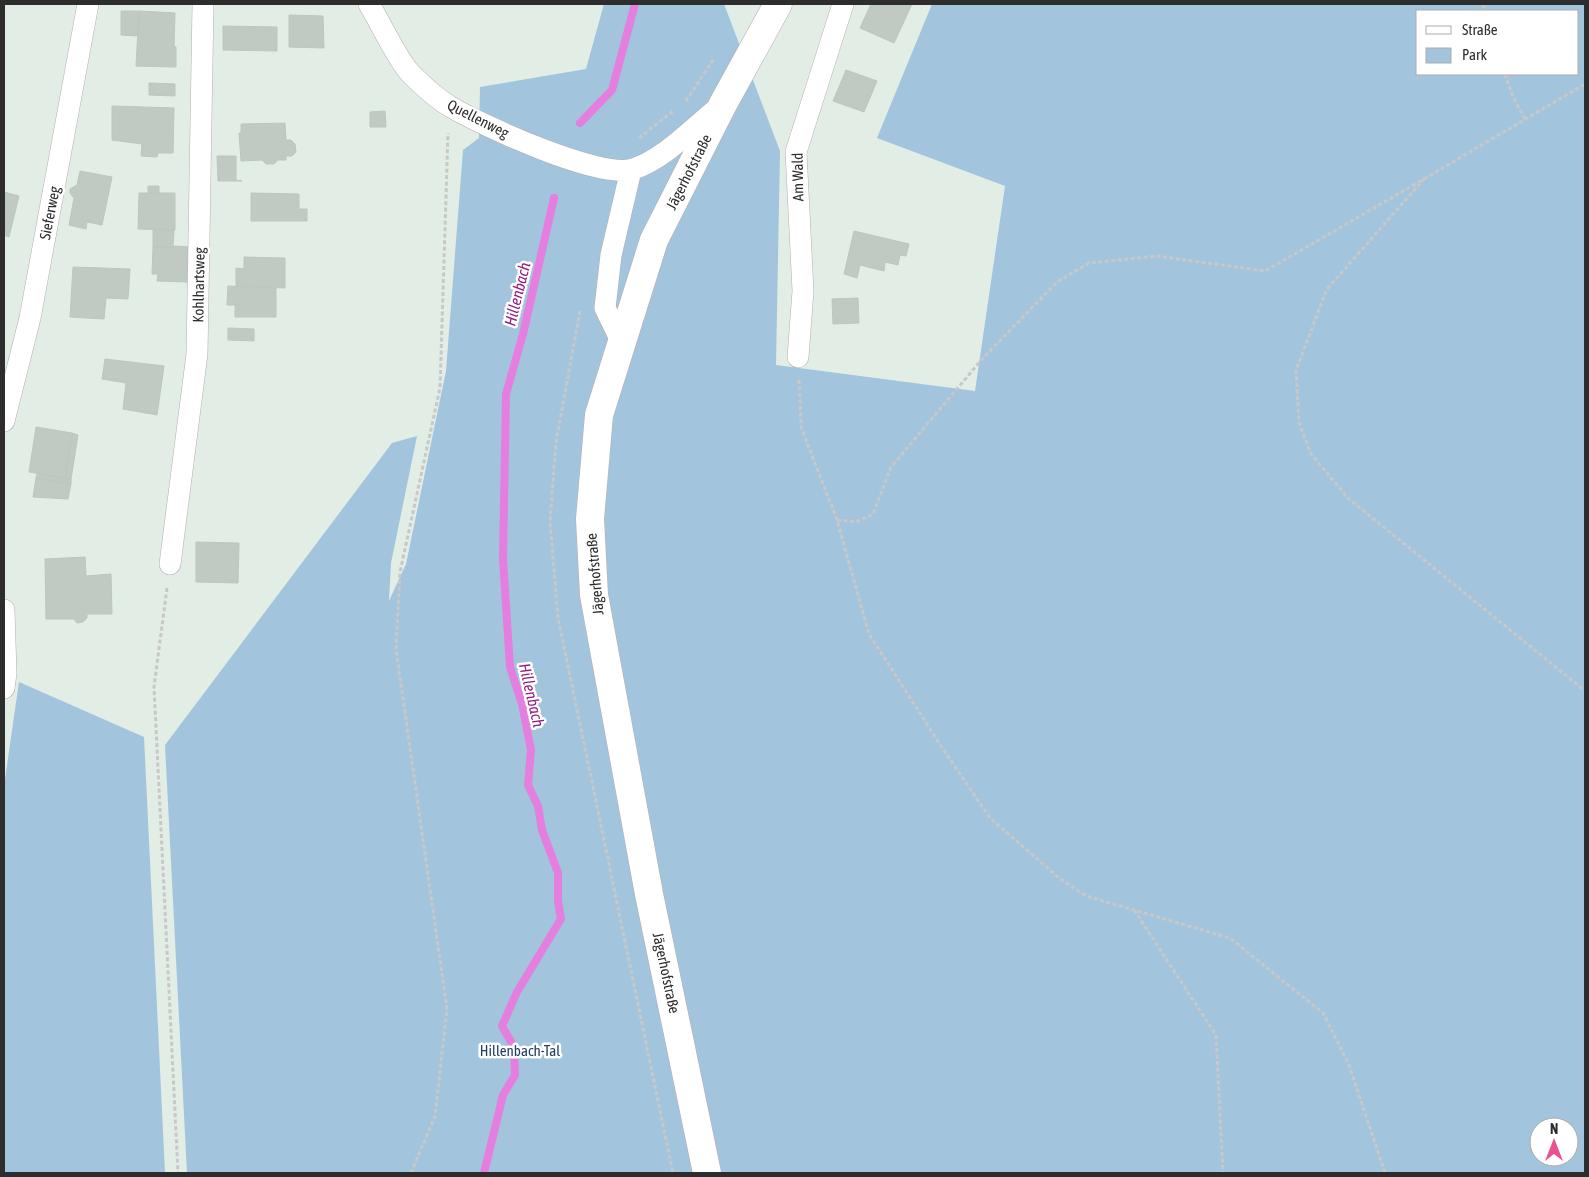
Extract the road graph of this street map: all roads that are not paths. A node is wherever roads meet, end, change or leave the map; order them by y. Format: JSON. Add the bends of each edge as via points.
{"nodes":[{"id":1,"x":88,"y":4,"type":"edge"},
{"id":2,"x":203,"y":4,"type":"edge"},
{"id":3,"x":369,"y":4,"type":"edge"},
{"id":4,"x":778,"y":4,"type":"edge"},
{"id":5,"x":843,"y":4,"type":"edge"},
{"id":6,"x":723,"y":104,"type":"junction"},
{"id":7,"x":631,"y":170,"type":"junction"},
{"id":8,"x":622,"y":343,"type":"junction"},
{"id":9,"x":798,"y":357,"type":"road end"},
{"id":10,"x":4,"y":421,"type":"edge"},
{"id":11,"x":170,"y":564,"type":"road end"},
{"id":12,"x":4,"y":610,"type":"edge"},
{"id":13,"x":5,"y":681,"type":"edge"},
{"id":14,"x":707,"y":1173,"type":"edge"}],
"edges":[{"from":1,"to":10,"type":"street","name":"Sieferweg","via":[[30,318]]},
{"from":2,"to":11,"type":"street","name":"Kohlhartsweg","via":[[198,354]]},
{"from":3,"to":7,"type":"street","name":"Quellenweg","via":[[409,72],[449,106],[500,132],[585,164]]},
{"from":4,"to":6,"type":"main road","name":"Jägerhofstraße"},
{"from":5,"to":9,"type":"street","name":"Am Wald","via":[[796,152],[803,291]]},
{"from":6,"to":7,"type":"street","name":"Quellenweg","via":[[653,160]]},
{"from":6,"to":8,"type":"main road","name":"Jägerhofstraße","via":[[654,240]]},
{"from":7,"to":8,"type":"street","via":[[611,255],[605,308]]},
{"from":8,"to":14,"type":"main road","name":"Jägerhofstraße","via":[[599,415],[590,519],[594,595]]},
{"from":12,"to":13,"type":"street"}]}
